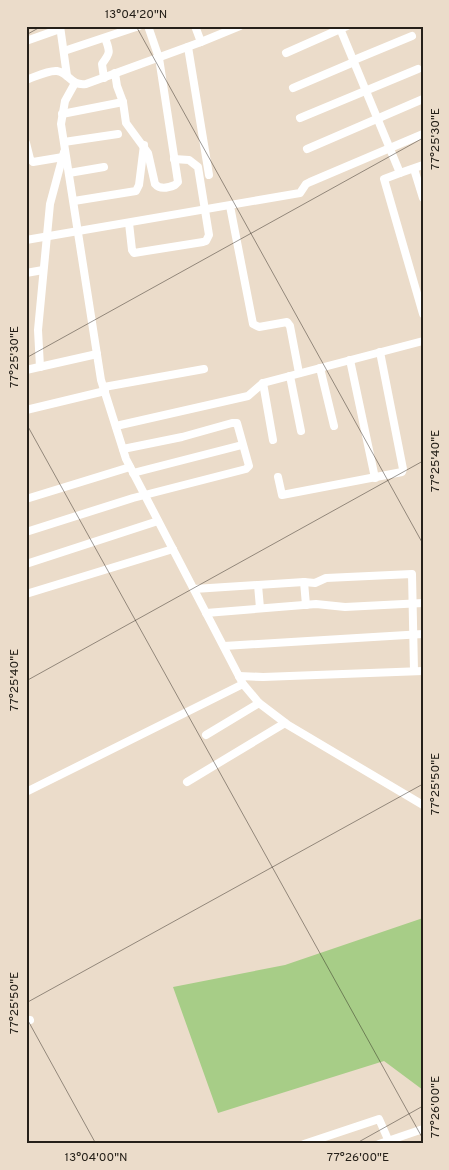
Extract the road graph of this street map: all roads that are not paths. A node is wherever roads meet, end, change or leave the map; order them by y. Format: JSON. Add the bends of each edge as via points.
{"nodes":[{"id":1,"x":140,"y":26,"type":"edge"},
{"id":2,"x":148,"y":26,"type":"edge"},
{"id":3,"x":195,"y":26,"type":"edge"},
{"id":4,"x":240,"y":26,"type":"edge"},
{"id":5,"x":342,"y":27,"type":"edge"},
{"id":6,"x":60,"y":28,"type":"edge"},
{"id":7,"x":412,"y":36,"type":"dead end"},
{"id":8,"x":105,"y":38,"type":"junction"},
{"id":9,"x":26,"y":41,"type":"edge"},
{"id":10,"x":201,"y":42,"type":"junction"},
{"id":11,"x":188,"y":47,"type":"junction"},
{"id":12,"x":64,"y":51,"type":"junction"},
{"id":13,"x":286,"y":53,"type":"dead end"},
{"id":14,"x":159,"y":58,"type":"junction"},
{"id":15,"x":354,"y":61,"type":"junction"},
{"id":16,"x":418,"y":69,"type":"dead end"},
{"id":17,"x":115,"y":73,"type":"junction"},
{"id":18,"x":67,"y":76,"type":"junction"},
{"id":19,"x":104,"y":78,"type":"junction"},
{"id":20,"x":26,"y":80,"type":"edge"},
{"id":21,"x":75,"y":83,"type":"junction"},
{"id":22,"x":293,"y":88,"type":"dead end"},
{"id":23,"x":366,"y":90,"type":"junction"},
{"id":24,"x":423,"y":99,"type":"edge"},
{"id":25,"x":123,"y":102,"type":"junction"},
{"id":26,"x":62,"y":114,"type":"junction"},
{"id":27,"x":300,"y":118,"type":"dead end"},
{"id":28,"x":378,"y":118,"type":"junction"},
{"id":29,"x":118,"y":134,"type":"dead end"},
{"id":30,"x":423,"y":134,"type":"edge"},
{"id":31,"x":26,"y":143,"type":"edge"},
{"id":32,"x":65,"y":145,"type":"junction"},
{"id":33,"x":144,"y":145,"type":"junction"},
{"id":34,"x":390,"y":147,"type":"junction"},
{"id":35,"x":307,"y":149,"type":"dead end"},
{"id":36,"x":63,"y":157,"type":"junction"},
{"id":37,"x":174,"y":159,"type":"junction"},
{"id":38,"x":423,"y":165,"type":"edge"},
{"id":39,"x":104,"y":167,"type":"dead end"},
{"id":40,"x":414,"y":169,"type":"junction"},
{"id":41,"x":69,"y":173,"type":"junction"},
{"id":42,"x":400,"y":173,"type":"junction"},
{"id":43,"x":209,"y":175,"type":"dead end"},
{"id":44,"x":423,"y":198,"type":"edge"},
{"id":45,"x":74,"y":202,"type":"junction"},
{"id":46,"x":230,"y":206,"type":"junction"},
{"id":47,"x":205,"y":211,"type":"junction"},
{"id":48,"x":129,"y":224,"type":"junction"},
{"id":49,"x":79,"y":232,"type":"junction"},
{"id":50,"x":46,"y":236,"type":"junction"},
{"id":51,"x":26,"y":240,"type":"edge"},
{"id":52,"x":43,"y":270,"type":"junction"},
{"id":53,"x":26,"y":273,"type":"edge"},
{"id":54,"x":423,"y":314,"type":"edge"},
{"id":55,"x":423,"y":341,"type":"edge"},
{"id":56,"x":380,"y":352,"type":"junction"},
{"id":57,"x":97,"y":354,"type":"junction"},
{"id":58,"x":350,"y":360,"type":"junction"},
{"id":59,"x":40,"y":367,"type":"junction"},
{"id":60,"x":320,"y":368,"type":"junction"},
{"id":61,"x":204,"y":369,"type":"dead end"},
{"id":62,"x":26,"y":370,"type":"edge"},
{"id":63,"x":299,"y":373,"type":"junction"},
{"id":64,"x":290,"y":376,"type":"junction"},
{"id":65,"x":263,"y":382,"type":"junction"},
{"id":66,"x":104,"y":389,"type":"junction"},
{"id":67,"x":26,"y":410,"type":"edge"},
{"id":68,"x":116,"y":426,"type":"junction"},
{"id":69,"x":334,"y":426,"type":"dead end"},
{"id":70,"x":301,"y":431,"type":"dead end"},
{"id":71,"x":273,"y":440,"type":"dead end"},
{"id":72,"x":242,"y":445,"type":"junction"},
{"id":73,"x":123,"y":449,"type":"junction"},
{"id":74,"x":131,"y":470,"type":"junction"},
{"id":75,"x":278,"y":477,"type":"dead end"},
{"id":76,"x":374,"y":478,"type":"junction"},
{"id":77,"x":145,"y":496,"type":"junction"},
{"id":78,"x":26,"y":500,"type":"edge"},
{"id":79,"x":158,"y":521,"type":"junction"},
{"id":80,"x":26,"y":532,"type":"edge"},
{"id":81,"x":173,"y":549,"type":"junction"},
{"id":82,"x":26,"y":564,"type":"edge"},
{"id":83,"x":304,"y":582,"type":"junction"},
{"id":84,"x":258,"y":585,"type":"junction"},
{"id":85,"x":194,"y":589,"type":"junction"},
{"id":86,"x":26,"y":594,"type":"edge"},
{"id":87,"x":412,"y":603,"type":"junction"},
{"id":88,"x":423,"y":603,"type":"edge"},
{"id":89,"x":306,"y":605,"type":"junction"},
{"id":90,"x":260,"y":608,"type":"junction"},
{"id":91,"x":206,"y":612,"type":"junction"},
{"id":92,"x":419,"y":634,"type":"edge"},
{"id":93,"x":224,"y":646,"type":"junction"},
{"id":94,"x":419,"y":671,"type":"edge"},
{"id":95,"x":239,"y":676,"type":"junction"},
{"id":96,"x":243,"y":684,"type":"junction"},
{"id":97,"x":259,"y":703,"type":"junction"},
{"id":98,"x":285,"y":723,"type":"junction"},
{"id":99,"x":206,"y":736,"type":"dead end"},
{"id":100,"x":187,"y":782,"type":"dead end"},
{"id":101,"x":26,"y":792,"type":"edge"},
{"id":102,"x":423,"y":805,"type":"edge"},
{"id":103,"x":423,"y":1129,"type":"edge"},
{"id":104,"x":389,"y":1142,"type":"edge"},
{"id":105,"x":304,"y":1144,"type":"edge"},
{"id":106,"x":379,"y":1144,"type":"edge"}],
"edges":[{"from":1,"to":8,"type":"street"},
{"from":2,"to":14,"type":"street"},
{"from":3,"to":10,"type":"street"},
{"from":4,"to":10,"type":"street"},
{"from":5,"to":13,"type":"street"},
{"from":5,"to":15,"type":"street"},
{"from":6,"to":9,"type":"street"},
{"from":6,"to":12,"type":"street"},
{"from":7,"to":15,"type":"street"},
{"from":8,"to":12,"type":"street"},
{"from":8,"to":19,"type":"street","via":[[110,52],[102,64]]},
{"from":10,"to":11,"type":"street"},
{"from":11,"to":14,"type":"street"},
{"from":11,"to":43,"type":"street"},
{"from":12,"to":18,"type":"street"},
{"from":14,"to":17,"type":"street"},
{"from":14,"to":37,"type":"street"},
{"from":15,"to":22,"type":"street"},
{"from":15,"to":23,"type":"street"},
{"from":16,"to":23,"type":"street"},
{"from":17,"to":19,"type":"street"},
{"from":17,"to":25,"type":"street"},
{"from":18,"to":20,"type":"street","via":[[52,72]]},
{"from":18,"to":21,"type":"street"},
{"from":19,"to":21,"type":"street","via":[[86,84]]},
{"from":21,"to":26,"type":"street"},
{"from":23,"to":27,"type":"street"},
{"from":23,"to":28,"type":"street"},
{"from":24,"to":28,"type":"street"},
{"from":25,"to":26,"type":"street"},
{"from":25,"to":33,"type":"street","via":[[126,124]]},
{"from":26,"to":32,"type":"street"},
{"from":28,"to":34,"type":"street"},
{"from":28,"to":35,"type":"street"},
{"from":29,"to":32,"type":"street"},
{"from":30,"to":34,"type":"street"},
{"from":31,"to":36,"type":"street","via":[[30,159],[34,162]]},
{"from":32,"to":36,"type":"street"},
{"from":32,"to":41,"type":"street"},
{"from":33,"to":37,"type":"street","via":[[157,186],[164,188],[177,184]]},
{"from":33,"to":45,"type":"street","via":[[136,191]]},
{"from":34,"to":42,"type":"street"},
{"from":34,"to":46,"type":"street","via":[[306,184],[300,193]]},
{"from":36,"to":50,"type":"street","via":[[50,204]]},
{"from":37,"to":47,"type":"street","via":[[189,160],[198,167]]},
{"from":38,"to":40,"type":"street"},
{"from":39,"to":41,"type":"street"},
{"from":40,"to":42,"type":"street"},
{"from":40,"to":44,"type":"street"},
{"from":41,"to":45,"type":"street"},
{"from":42,"to":54,"type":"street","via":[[384,179]]},
{"from":45,"to":49,"type":"street"},
{"from":46,"to":47,"type":"street"},
{"from":46,"to":63,"type":"street","via":[[253,324],[259,327],[287,322]]},
{"from":47,"to":48,"type":"street"},
{"from":47,"to":48,"type":"street","via":[[206,241],[174,247],[134,253]]},
{"from":48,"to":49,"type":"street"},
{"from":49,"to":50,"type":"street"},
{"from":49,"to":57,"type":"street"},
{"from":50,"to":51,"type":"street"},
{"from":50,"to":52,"type":"street"},
{"from":52,"to":53,"type":"street"},
{"from":52,"to":59,"type":"street","via":[[38,330]]},
{"from":55,"to":56,"type":"street"},
{"from":56,"to":58,"type":"street"},
{"from":56,"to":76,"type":"street","via":[[404,469]]},
{"from":57,"to":59,"type":"street"},
{"from":57,"to":66,"type":"street"},
{"from":58,"to":60,"type":"street"},
{"from":58,"to":76,"type":"street"},
{"from":59,"to":62,"type":"street"},
{"from":60,"to":63,"type":"street"},
{"from":60,"to":69,"type":"street"},
{"from":61,"to":66,"type":"street"},
{"from":63,"to":64,"type":"street"},
{"from":64,"to":65,"type":"street"},
{"from":64,"to":70,"type":"street"},
{"from":65,"to":68,"type":"street","via":[[248,396]]},
{"from":65,"to":71,"type":"street"},
{"from":66,"to":67,"type":"street"},
{"from":66,"to":68,"type":"street"},
{"from":68,"to":73,"type":"street"},
{"from":72,"to":73,"type":"street","via":[[239,427],[232,423]]},
{"from":72,"to":74,"type":"street"},
{"from":72,"to":77,"type":"street","via":[[249,466],[246,469]]},
{"from":73,"to":74,"type":"street"},
{"from":74,"to":77,"type":"street"},
{"from":74,"to":78,"type":"street"},
{"from":75,"to":76,"type":"street","via":[[282,495]]},
{"from":77,"to":79,"type":"street"},
{"from":77,"to":80,"type":"street"},
{"from":79,"to":81,"type":"street"},
{"from":79,"to":82,"type":"street"},
{"from":81,"to":85,"type":"street"},
{"from":81,"to":86,"type":"street"},
{"from":83,"to":84,"type":"street"},
{"from":83,"to":87,"type":"street","via":[[412,574]]},
{"from":83,"to":89,"type":"street"},
{"from":84,"to":85,"type":"street"},
{"from":84,"to":90,"type":"street"},
{"from":85,"to":91,"type":"street"},
{"from":87,"to":88,"type":"street"},
{"from":87,"to":89,"type":"street","via":[[346,607]]},
{"from":87,"to":92,"type":"street"},
{"from":89,"to":90,"type":"street"},
{"from":90,"to":91,"type":"street"},
{"from":91,"to":93,"type":"street"},
{"from":92,"to":93,"type":"street"},
{"from":92,"to":94,"type":"street"},
{"from":93,"to":95,"type":"street"},
{"from":94,"to":95,"type":"street"},
{"from":95,"to":96,"type":"street"},
{"from":96,"to":97,"type":"street"},
{"from":96,"to":101,"type":"street"},
{"from":97,"to":98,"type":"street"},
{"from":97,"to":99,"type":"street"},
{"from":98,"to":100,"type":"street"},
{"from":98,"to":102,"type":"street"},
{"from":103,"to":104,"type":"street"},
{"from":104,"to":105,"type":"street","via":[[379,1119]]},
{"from":104,"to":106,"type":"street"}]}
